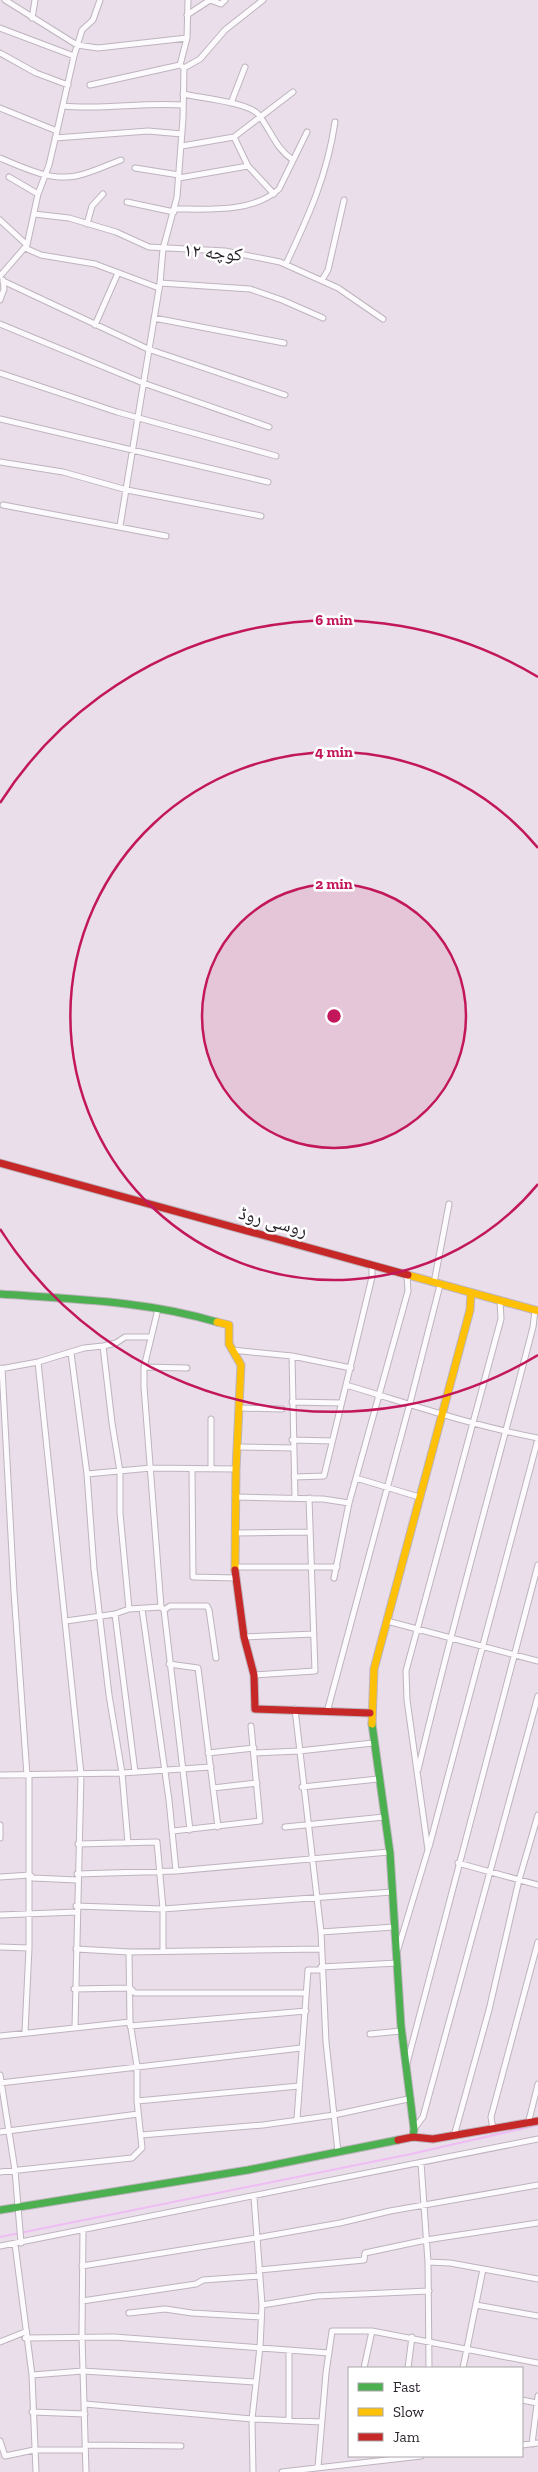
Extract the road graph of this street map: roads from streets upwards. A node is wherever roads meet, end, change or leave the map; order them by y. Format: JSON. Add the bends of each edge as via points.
{"nodes":[{"id":1,"x":6,"y":0,"type":"edge"},
{"id":2,"x":35,"y":0,"type":"edge"},
{"id":3,"x":100,"y":0,"type":"edge"},
{"id":4,"x":188,"y":0,"type":"edge"},
{"id":5,"x":225,"y":0,"type":"edge"},
{"id":6,"x":263,"y":0,"type":"edge"},
{"id":7,"x":187,"y":15,"type":"junction"},
{"id":8,"x":32,"y":18,"type":"junction"},
{"id":9,"x":0,"y":29,"type":"edge"},
{"id":10,"x":187,"y":38,"type":"junction"},
{"id":11,"x":78,"y":45,"type":"junction"},
{"id":12,"x":0,"y":53,"type":"edge"},
{"id":13,"x":74,"y":56,"type":"junction"},
{"id":14,"x":182,"y":67,"type":"junction"},
{"id":15,"x":245,"y":67,"type":"dead end"},
{"id":16,"x":68,"y":85,"type":"junction"},
{"id":17,"x":90,"y":85,"type":"dead end"},
{"id":18,"x":294,"y":92,"type":"dead end"},
{"id":19,"x":183,"y":94,"type":"junction"},
{"id":20,"x":231,"y":103,"type":"junction"},
{"id":21,"x":183,"y":105,"type":"junction"},
{"id":22,"x":63,"y":106,"type":"junction"},
{"id":23,"x":0,"y":108,"type":"edge"},
{"id":24,"x":260,"y":117,"type":"junction"},
{"id":25,"x":335,"y":122,"type":"dead end"},
{"id":26,"x":57,"y":131,"type":"junction"},
{"id":27,"x":307,"y":132,"type":"dead end"},
{"id":28,"x":182,"y":134,"type":"junction"},
{"id":29,"x":234,"y":137,"type":"junction"},
{"id":30,"x":55,"y":138,"type":"junction"},
{"id":31,"x":182,"y":146,"type":"junction"},
{"id":32,"x":0,"y":158,"type":"edge"},
{"id":33,"x":121,"y":160,"type":"dead end"},
{"id":34,"x":293,"y":160,"type":"junction"},
{"id":35,"x":248,"y":166,"type":"junction"},
{"id":36,"x":135,"y":168,"type":"dead end"},
{"id":37,"x":44,"y":175,"type":"junction"},
{"id":38,"x":179,"y":176,"type":"junction"},
{"id":39,"x":9,"y":177,"type":"dead end"},
{"id":40,"x":38,"y":194,"type":"junction"},
{"id":41,"x":103,"y":194,"type":"dead end"},
{"id":42,"x":274,"y":194,"type":"junction"},
{"id":43,"x":344,"y":200,"type":"dead end"},
{"id":44,"x":127,"y":202,"type":"dead end"},
{"id":45,"x":174,"y":211,"type":"junction"},
{"id":46,"x":34,"y":214,"type":"junction"},
{"id":47,"x":0,"y":220,"type":"edge"},
{"id":48,"x":87,"y":224,"type":"junction"},
{"id":49,"x":26,"y":247,"type":"junction"},
{"id":50,"x":163,"y":248,"type":"junction"},
{"id":51,"x":286,"y":264,"type":"junction"},
{"id":52,"x":118,"y":273,"type":"junction"},
{"id":53,"x":2,"y":277,"type":"edge"},
{"id":54,"x":322,"y":280,"type":"junction"},
{"id":55,"x":160,"y":285,"type":"junction"},
{"id":56,"x":0,"y":300,"type":"edge"},
{"id":57,"x":154,"y":318,"type":"junction"},
{"id":58,"x":323,"y":318,"type":"dead end"},
{"id":59,"x":383,"y":319,"type":"dead end"},
{"id":60,"x":0,"y":324,"type":"edge"},
{"id":61,"x":95,"y":325,"type":"junction"},
{"id":62,"x":284,"y":343,"type":"dead end"},
{"id":63,"x":148,"y":348,"type":"junction"},
{"id":64,"x":0,"y":373,"type":"edge"},
{"id":65,"x":143,"y":383,"type":"junction"},
{"id":66,"x":285,"y":395,"type":"dead end"},
{"id":67,"x":138,"y":418,"type":"junction"},
{"id":68,"x":0,"y":419,"type":"edge"},
{"id":69,"x":270,"y":426,"type":"dead end"},
{"id":70,"x":130,"y":451,"type":"junction"},
{"id":71,"x":276,"y":456,"type":"dead end"},
{"id":72,"x":0,"y":462,"type":"edge"},
{"id":73,"x":268,"y":482,"type":"dead end"},
{"id":74,"x":127,"y":490,"type":"junction"},
{"id":75,"x":3,"y":505,"type":"dead end"},
{"id":76,"x":261,"y":516,"type":"dead end"},
{"id":77,"x":120,"y":526,"type":"junction"},
{"id":78,"x":166,"y":536,"type":"dead end"},
{"id":79,"x":0,"y":1163,"type":"edge"},
{"id":80,"x":450,"y":1204,"type":"dead end"},
{"id":81,"x":372,"y":1266,"type":"junction"},
{"id":82,"x":407,"y":1276,"type":"junction"},
{"id":83,"x":437,"y":1284,"type":"junction"},
{"id":84,"x":471,"y":1293,"type":"junction"},
{"id":85,"x":0,"y":1294,"type":"edge"},
{"id":86,"x":500,"y":1301,"type":"junction"},
{"id":87,"x":158,"y":1309,"type":"junction"},
{"id":88,"x":536,"y":1310,"type":"edge"},
{"id":89,"x":151,"y":1337,"type":"junction"},
{"id":90,"x":103,"y":1346,"type":"junction"},
{"id":91,"x":232,"y":1350,"type":"junction"},
{"id":92,"x":71,"y":1353,"type":"junction"},
{"id":93,"x":292,"y":1356,"type":"junction"},
{"id":94,"x":38,"y":1362,"type":"junction"},
{"id":95,"x":144,"y":1367,"type":"junction"},
{"id":96,"x":1,"y":1368,"type":"edge"},
{"id":97,"x":188,"y":1368,"type":"dead end"},
{"id":98,"x":350,"y":1368,"type":"junction"},
{"id":99,"x":346,"y":1385,"type":"junction"},
{"id":100,"x":379,"y":1395,"type":"junction"},
{"id":101,"x":292,"y":1402,"type":"junction"},
{"id":102,"x":410,"y":1403,"type":"junction"},
{"id":103,"x":341,"y":1404,"type":"junction"},
{"id":104,"x":239,"y":1408,"type":"junction"},
{"id":105,"x":282,"y":1409,"type":"dead end"},
{"id":106,"x":441,"y":1412,"type":"junction"},
{"id":107,"x":211,"y":1419,"type":"dead end"},
{"id":108,"x":471,"y":1424,"type":"junction"},
{"id":109,"x":506,"y":1432,"type":"junction"},
{"id":110,"x":538,"y":1438,"type":"edge"},
{"id":111,"x":292,"y":1440,"type":"junction"},
{"id":112,"x":332,"y":1441,"type":"junction"},
{"id":113,"x":237,"y":1447,"type":"junction"},
{"id":114,"x":293,"y":1448,"type":"junction"},
{"id":115,"x":151,"y":1468,"type":"junction"},
{"id":116,"x":211,"y":1469,"type":"junction"},
{"id":117,"x":236,"y":1469,"type":"junction"},
{"id":118,"x":192,"y":1470,"type":"junction"},
{"id":119,"x":120,"y":1472,"type":"junction"},
{"id":120,"x":87,"y":1474,"type":"junction"},
{"id":121,"x":294,"y":1477,"type":"junction"},
{"id":122,"x":356,"y":1478,"type":"junction"},
{"id":123,"x":388,"y":1488,"type":"junction"},
{"id":124,"x":235,"y":1497,"type":"junction"},
{"id":125,"x":419,"y":1497,"type":"junction"},
{"id":126,"x":295,"y":1498,"type":"junction"},
{"id":127,"x":309,"y":1498,"type":"junction"},
{"id":128,"x":349,"y":1503,"type":"junction"},
{"id":129,"x":310,"y":1532,"type":"junction"},
{"id":130,"x":235,"y":1533,"type":"junction"},
{"id":131,"x":538,"y":1565,"type":"edge"},
{"id":132,"x":310,"y":1566,"type":"junction"},
{"id":133,"x":235,"y":1567,"type":"junction"},
{"id":134,"x":336,"y":1567,"type":"junction"},
{"id":135,"x":236,"y":1578,"type":"junction"},
{"id":136,"x":334,"y":1578,"type":"dead end"},
{"id":137,"x":162,"y":1608,"type":"junction"},
{"id":138,"x":142,"y":1609,"type":"junction"},
{"id":139,"x":129,"y":1610,"type":"junction"},
{"id":140,"x":115,"y":1614,"type":"junction"},
{"id":141,"x":101,"y":1616,"type":"junction"},
{"id":142,"x":387,"y":1620,"type":"junction"},
{"id":143,"x":66,"y":1621,"type":"junction"},
{"id":144,"x":417,"y":1628,"type":"junction"},
{"id":145,"x":314,"y":1634,"type":"junction"},
{"id":146,"x":450,"y":1637,"type":"junction"},
{"id":147,"x":244,"y":1638,"type":"junction"},
{"id":148,"x":481,"y":1646,"type":"junction"},
{"id":149,"x":514,"y":1656,"type":"junction"},
{"id":150,"x":216,"y":1658,"type":"dead end"},
{"id":151,"x":538,"y":1661,"type":"edge"},
{"id":152,"x":169,"y":1664,"type":"junction"},
{"id":153,"x":254,"y":1675,"type":"junction"},
{"id":154,"x":538,"y":1696,"type":"edge"},
{"id":155,"x":295,"y":1709,"type":"junction"},
{"id":156,"x":327,"y":1712,"type":"junction"},
{"id":157,"x":370,"y":1713,"type":"junction"},
{"id":158,"x":251,"y":1726,"type":"dead end"},
{"id":159,"x":372,"y":1743,"type":"junction"},
{"id":160,"x":254,"y":1750,"type":"junction"},
{"id":161,"x":299,"y":1751,"type":"junction"},
{"id":162,"x":208,"y":1754,"type":"junction"},
{"id":163,"x":210,"y":1767,"type":"junction"},
{"id":164,"x":164,"y":1769,"type":"junction"},
{"id":165,"x":183,"y":1769,"type":"junction"},
{"id":166,"x":135,"y":1772,"type":"junction"},
{"id":167,"x":122,"y":1773,"type":"junction"},
{"id":168,"x":417,"y":1773,"type":"junction"},
{"id":169,"x":81,"y":1774,"type":"junction"},
{"id":170,"x":0,"y":1775,"type":"edge"},
{"id":171,"x":28,"y":1776,"type":"junction"},
{"id":172,"x":378,"y":1779,"type":"junction"},
{"id":173,"x":257,"y":1783,"type":"junction"},
{"id":174,"x":302,"y":1787,"type":"junction"},
{"id":175,"x":213,"y":1788,"type":"junction"},
{"id":176,"x":538,"y":1815,"type":"edge"},
{"id":177,"x":384,"y":1817,"type":"junction"},
{"id":178,"x":0,"y":1825,"type":"edge"},
{"id":179,"x":309,"y":1825,"type":"junction"},
{"id":180,"x":218,"y":1827,"type":"junction"},
{"id":181,"x":285,"y":1827,"type":"dead end"},
{"id":182,"x":190,"y":1830,"type":"junction"},
{"id":183,"x":173,"y":1831,"type":"junction"},
{"id":184,"x":0,"y":1838,"type":"edge"},
{"id":185,"x":128,"y":1843,"type":"junction"},
{"id":186,"x":78,"y":1844,"type":"junction"},
{"id":187,"x":428,"y":1850,"type":"junction"},
{"id":188,"x":389,"y":1852,"type":"junction"},
{"id":189,"x":312,"y":1860,"type":"junction"},
{"id":190,"x":458,"y":1863,"type":"junction"},
{"id":191,"x":160,"y":1871,"type":"junction"},
{"id":192,"x":176,"y":1871,"type":"junction"},
{"id":193,"x":489,"y":1872,"type":"junction"},
{"id":194,"x":30,"y":1875,"type":"junction"},
{"id":195,"x":0,"y":1877,"type":"edge"},
{"id":196,"x":77,"y":1877,"type":"junction"},
{"id":197,"x":519,"y":1880,"type":"junction"},
{"id":198,"x":538,"y":1885,"type":"edge"},
{"id":199,"x":392,"y":1892,"type":"junction"},
{"id":200,"x":317,"y":1898,"type":"junction"},
{"id":201,"x":76,"y":1909,"type":"junction"},
{"id":202,"x":163,"y":1909,"type":"junction"},
{"id":203,"x":28,"y":1913,"type":"junction"},
{"id":204,"x":0,"y":1915,"type":"edge"},
{"id":205,"x":394,"y":1927,"type":"junction"},
{"id":206,"x":320,"y":1932,"type":"junction"},
{"id":207,"x":538,"y":1942,"type":"edge"},
{"id":208,"x":0,"y":1947,"type":"edge"},
{"id":209,"x":29,"y":1948,"type":"junction"},
{"id":210,"x":76,"y":1949,"type":"junction"},
{"id":211,"x":321,"y":1949,"type":"junction"},
{"id":212,"x":129,"y":1952,"type":"junction"},
{"id":213,"x":163,"y":1952,"type":"junction"},
{"id":214,"x":397,"y":1953,"type":"junction"},
{"id":215,"x":398,"y":1963,"type":"junction"},
{"id":216,"x":321,"y":1968,"type":"junction"},
{"id":217,"x":130,"y":1988,"type":"junction"},
{"id":218,"x":74,"y":1989,"type":"junction"},
{"id":219,"x":305,"y":1993,"type":"junction"},
{"id":220,"x":306,"y":2011,"type":"junction"},
{"id":221,"x":130,"y":2024,"type":"junction"},
{"id":222,"x":75,"y":2027,"type":"junction"},
{"id":223,"x":401,"y":2031,"type":"junction"},
{"id":224,"x":25,"y":2032,"type":"junction"},
{"id":225,"x":370,"y":2034,"type":"dead end"},
{"id":226,"x":0,"y":2036,"type":"edge"},
{"id":227,"x":301,"y":2048,"type":"junction"},
{"id":228,"x":137,"y":2066,"type":"junction"},
{"id":229,"x":406,"y":2068,"type":"junction"},
{"id":230,"x":0,"y":2075,"type":"edge"},
{"id":231,"x":1,"y":2083,"type":"edge"},
{"id":232,"x":538,"y":2084,"type":"edge"},
{"id":233,"x":299,"y":2086,"type":"junction"},
{"id":234,"x":408,"y":2099,"type":"junction"},
{"id":235,"x":137,"y":2101,"type":"junction"},
{"id":236,"x":138,"y":2114,"type":"junction"},
{"id":237,"x":334,"y":2115,"type":"junction"},
{"id":238,"x":297,"y":2119,"type":"junction"},
{"id":239,"x":538,"y":2121,"type":"edge"},
{"id":240,"x":528,"y":2124,"type":"junction"},
{"id":241,"x":414,"y":2129,"type":"junction"},
{"id":242,"x":9,"y":2130,"type":"junction"},
{"id":243,"x":493,"y":2130,"type":"junction"},
{"id":244,"x":0,"y":2132,"type":"edge"},
{"id":245,"x":141,"y":2136,"type":"junction"},
{"id":246,"x":454,"y":2136,"type":"junction"},
{"id":247,"x":412,"y":2137,"type":"junction"},
{"id":248,"x":538,"y":2138,"type":"edge"},
{"id":249,"x":338,"y":2152,"type":"junction"},
{"id":250,"x":421,"y":2163,"type":"junction"},
{"id":251,"x":15,"y":2170,"type":"junction"},
{"id":252,"x":0,"y":2172,"type":"edge"},
{"id":253,"x":538,"y":2185,"type":"edge"},
{"id":254,"x":254,"y":2197,"type":"junction"},
{"id":255,"x":424,"y":2205,"type":"junction"},
{"id":256,"x":19,"y":2207,"type":"junction"},
{"id":257,"x":0,"y":2210,"type":"edge"},
{"id":258,"x":538,"y":2223,"type":"edge"},
{"id":259,"x":83,"y":2230,"type":"junction"},
{"id":260,"x":256,"y":2238,"type":"junction"},
{"id":261,"x":426,"y":2240,"type":"junction"},
{"id":262,"x":18,"y":2243,"type":"junction"},
{"id":263,"x":0,"y":2246,"type":"edge"},
{"id":264,"x":428,"y":2262,"type":"junction"},
{"id":265,"x":82,"y":2266,"type":"junction"},
{"id":266,"x":483,"y":2269,"type":"junction"},
{"id":267,"x":260,"y":2273,"type":"junction"},
{"id":268,"x":538,"y":2279,"type":"edge"},
{"id":269,"x":429,"y":2291,"type":"junction"},
{"id":270,"x":82,"y":2301,"type":"junction"},
{"id":271,"x":262,"y":2305,"type":"junction"},
{"id":272,"x":476,"y":2305,"type":"junction"},
{"id":273,"x":129,"y":2313,"type":"dead end"},
{"id":274,"x":261,"y":2316,"type":"junction"},
{"id":275,"x":538,"y":2316,"type":"edge"},
{"id":276,"x":372,"y":2331,"type":"junction"},
{"id":277,"x":25,"y":2335,"type":"junction"},
{"id":278,"x":82,"y":2336,"type":"junction"},
{"id":279,"x":412,"y":2337,"type":"junction"},
{"id":280,"x":0,"y":2342,"type":"edge"},
{"id":281,"x":430,"y":2342,"type":"junction"},
{"id":282,"x":260,"y":2347,"type":"junction"},
{"id":283,"x":289,"y":2350,"type":"junction"},
{"id":284,"x":467,"y":2350,"type":"junction"},
{"id":285,"x":329,"y":2354,"type":"junction"},
{"id":286,"x":538,"y":2363,"type":"edge"},
{"id":287,"x":364,"y":2367,"type":"edge"},
{"id":288,"x":408,"y":2367,"type":"edge"},
{"id":289,"x":429,"y":2367,"type":"edge"},
{"id":290,"x":463,"y":2367,"type":"edge"},
{"id":291,"x":84,"y":2371,"type":"junction"},
{"id":292,"x":32,"y":2375,"type":"junction"},
{"id":293,"x":256,"y":2382,"type":"junction"},
{"id":294,"x":538,"y":2396,"type":"edge"},
{"id":295,"x":523,"y":2400,"type":"edge"},
{"id":296,"x":537,"y":2403,"type":"edge"},
{"id":297,"x":85,"y":2404,"type":"junction"},
{"id":298,"x":32,"y":2412,"type":"junction"},
{"id":299,"x":85,"y":2414,"type":"junction"},
{"id":300,"x":252,"y":2419,"type":"junction"},
{"id":301,"x":288,"y":2420,"type":"junction"},
{"id":302,"x":322,"y":2422,"type":"junction"},
{"id":303,"x":0,"y":2441,"type":"edge"},
{"id":304,"x":535,"y":2444,"type":"edge"},
{"id":305,"x":181,"y":2446,"type":"dead end"},
{"id":306,"x":86,"y":2447,"type":"junction"},
{"id":307,"x":34,"y":2450,"type":"junction"},
{"id":308,"x":361,"y":2457,"type":"edge"},
{"id":309,"x":397,"y":2457,"type":"edge"},
{"id":310,"x":361,"y":2463,"type":"junction"},
{"id":311,"x":318,"y":2467,"type":"junction"},
{"id":312,"x":36,"y":2472,"type":"edge"},
{"id":313,"x":86,"y":2472,"type":"edge"},
{"id":314,"x":253,"y":2472,"type":"edge"},
{"id":315,"x":282,"y":2472,"type":"edge"}],
"edges":[{"from":1,"to":8,"type":"street"},
{"from":2,"to":8,"type":"street"},
{"from":3,"to":11,"type":"street","via":[[93,20],[82,30]]},
{"from":4,"to":7,"type":"street"},
{"from":5,"to":7,"type":"street","via":[[221,4],[210,0]]},
{"from":6,"to":14,"type":"street","via":[[225,30],[200,59]]},
{"from":7,"to":10,"type":"street"},
{"from":8,"to":11,"type":"street"},
{"from":9,"to":13,"type":"street"},
{"from":10,"to":11,"type":"street","via":[[104,48]]},
{"from":10,"to":14,"type":"street"},
{"from":11,"to":13,"type":"street"},
{"from":12,"to":16,"type":"street","via":[[36,73]]},
{"from":13,"to":16,"type":"street"},
{"from":14,"to":17,"type":"street"},
{"from":14,"to":19,"type":"street"},
{"from":15,"to":20,"type":"street"},
{"from":16,"to":22,"type":"street"},
{"from":18,"to":24,"type":"street"},
{"from":19,"to":20,"type":"street"},
{"from":19,"to":21,"type":"street"},
{"from":20,"to":24,"type":"street","via":[[257,112]]},
{"from":21,"to":22,"type":"street"},
{"from":21,"to":28,"type":"street"},
{"from":22,"to":26,"type":"street"},
{"from":23,"to":26,"type":"street"},
{"from":24,"to":29,"type":"street"},
{"from":24,"to":34,"type":"street","via":[[282,152]]},
{"from":25,"to":51,"type":"street","via":[[330,158],[320,190]]},
{"from":26,"to":30,"type":"street"},
{"from":27,"to":34,"type":"street"},
{"from":28,"to":30,"type":"street","via":[[148,131]]},
{"from":28,"to":31,"type":"street"},
{"from":29,"to":31,"type":"street"},
{"from":29,"to":35,"type":"street"},
{"from":30,"to":37,"type":"street"},
{"from":31,"to":38,"type":"street"},
{"from":32,"to":37,"type":"street"},
{"from":33,"to":37,"type":"street","via":[[77,176]]},
{"from":34,"to":42,"type":"street"},
{"from":35,"to":38,"type":"street"},
{"from":35,"to":42,"type":"street"},
{"from":36,"to":38,"type":"street"},
{"from":37,"to":40,"type":"street"},
{"from":38,"to":45,"type":"street"},
{"from":39,"to":40,"type":"street"},
{"from":40,"to":46,"type":"street"},
{"from":41,"to":48,"type":"street","via":[[92,206]]},
{"from":42,"to":45,"type":"street","via":[[246,205]]},
{"from":43,"to":54,"type":"street","via":[[328,270]]},
{"from":44,"to":45,"type":"street"},
{"from":45,"to":50,"type":"street"},
{"from":46,"to":48,"type":"street","name":"کوچه ۱۲","via":[[69,218]]},
{"from":46,"to":49,"type":"street"},
{"from":47,"to":49,"type":"street"},
{"from":48,"to":50,"type":"street","name":"کوچه ۱۲","via":[[116,232],[149,247]]},
{"from":49,"to":52,"type":"street","via":[[41,254],[95,264]]},
{"from":49,"to":53,"type":"street"},
{"from":50,"to":51,"type":"street","name":"کوچه ۱۲","via":[[225,251]]},
{"from":50,"to":55,"type":"street"},
{"from":51,"to":54,"type":"street","name":"کوچه ۱۲"},
{"from":52,"to":55,"type":"street"},
{"from":52,"to":61,"type":"street"},
{"from":53,"to":56,"type":"street","via":[[4,290]]},
{"from":53,"to":61,"type":"street"},
{"from":54,"to":59,"type":"street","name":"کوچه ۱۲"},
{"from":55,"to":57,"type":"street"},
{"from":55,"to":58,"type":"street","via":[[250,290]]},
{"from":57,"to":62,"type":"street"},
{"from":57,"to":63,"type":"street"},
{"from":60,"to":65,"type":"street"},
{"from":61,"to":63,"type":"street"},
{"from":63,"to":65,"type":"street"},
{"from":63,"to":66,"type":"street"},
{"from":64,"to":67,"type":"street"},
{"from":65,"to":67,"type":"street"},
{"from":65,"to":69,"type":"street"},
{"from":67,"to":70,"type":"street"},
{"from":67,"to":71,"type":"street"},
{"from":68,"to":70,"type":"street"},
{"from":70,"to":73,"type":"street"},
{"from":70,"to":74,"type":"street"},
{"from":72,"to":74,"type":"street","via":[[63,472]]},
{"from":74,"to":76,"type":"street"},
{"from":74,"to":77,"type":"street"},
{"from":75,"to":77,"type":"street"},
{"from":77,"to":78,"type":"street"},
{"from":79,"to":81,"type":"street","name":"روسی روڈ"},
{"from":80,"to":83,"type":"street"},
{"from":81,"to":82,"type":"street","name":"روسی روڈ"},
{"from":81,"to":98,"type":"street"},
{"from":82,"to":83,"type":"street","name":"روسی روڈ"},
{"from":82,"to":100,"type":"street","via":[[408,1291]]},
{"from":83,"to":84,"type":"street","name":"روسی روڈ"},
{"from":83,"to":102,"type":"street"},
{"from":84,"to":86,"type":"street","name":"روسی روڈ"},
{"from":84,"to":106,"type":"street","via":[[470,1310]]},
{"from":85,"to":87,"type":"street","via":[[138,1304]]},
{"from":86,"to":88,"type":"street","name":"روسی روڈ"},
{"from":86,"to":108,"type":"street","via":[[501,1319]]},
{"from":87,"to":89,"type":"street"},
{"from":87,"to":91,"type":"street","via":[[181,1311],[229,1325],[228,1338]]},
{"from":88,"to":109,"type":"street"},
{"from":89,"to":90,"type":"street","via":[[125,1337]]},
{"from":89,"to":95,"type":"street"},
{"from":90,"to":92,"type":"street"},
{"from":90,"to":119,"type":"street"},
{"from":91,"to":93,"type":"street"},
{"from":91,"to":104,"type":"street","via":[[241,1365]]},
{"from":92,"to":94,"type":"street"},
{"from":92,"to":120,"type":"street"},
{"from":93,"to":98,"type":"street"},
{"from":93,"to":101,"type":"street"},
{"from":94,"to":96,"type":"street"},
{"from":94,"to":143,"type":"street"},
{"from":95,"to":97,"type":"street"},
{"from":95,"to":115,"type":"street"},
{"from":96,"to":171,"type":"street"},
{"from":98,"to":99,"type":"street"},
{"from":99,"to":100,"type":"street"},
{"from":99,"to":103,"type":"street"},
{"from":100,"to":102,"type":"street"},
{"from":100,"to":122,"type":"street"},
{"from":101,"to":103,"type":"street"},
{"from":101,"to":111,"type":"street"},
{"from":102,"to":106,"type":"street"},
{"from":102,"to":123,"type":"street"},
{"from":103,"to":112,"type":"street"},
{"from":104,"to":105,"type":"street"},
{"from":104,"to":113,"type":"street"},
{"from":106,"to":108,"type":"street"},
{"from":106,"to":125,"type":"street"},
{"from":107,"to":116,"type":"street"},
{"from":108,"to":109,"type":"street"},
{"from":108,"to":144,"type":"street"},
{"from":109,"to":110,"type":"street"},
{"from":109,"to":146,"type":"street"},
{"from":110,"to":148,"type":"street"},
{"from":111,"to":112,"type":"street"},
{"from":111,"to":114,"type":"street"},
{"from":112,"to":121,"type":"street","via":[[324,1476]]},
{"from":113,"to":114,"type":"street"},
{"from":113,"to":117,"type":"street"},
{"from":114,"to":121,"type":"street"},
{"from":115,"to":118,"type":"street"},
{"from":115,"to":119,"type":"street"},
{"from":115,"to":137,"type":"street"},
{"from":116,"to":117,"type":"street"},
{"from":116,"to":118,"type":"street"},
{"from":117,"to":124,"type":"street"},
{"from":118,"to":135,"type":"street","via":[[193,1577]]},
{"from":119,"to":120,"type":"street"},
{"from":119,"to":139,"type":"street","via":[[120,1513]]},
{"from":120,"to":141,"type":"street"},
{"from":121,"to":126,"type":"street"},
{"from":122,"to":123,"type":"street"},
{"from":122,"to":128,"type":"street"},
{"from":123,"to":125,"type":"street"},
{"from":123,"to":156,"type":"street"},
{"from":124,"to":126,"type":"street"},
{"from":124,"to":130,"type":"street"},
{"from":125,"to":142,"type":"street"},
{"from":126,"to":127,"type":"street"},
{"from":127,"to":128,"type":"street"},
{"from":127,"to":129,"type":"street"},
{"from":128,"to":134,"type":"street"},
{"from":129,"to":130,"type":"street"},
{"from":129,"to":132,"type":"street"},
{"from":130,"to":133,"type":"street"},
{"from":131,"to":149,"type":"street"},
{"from":132,"to":133,"type":"street"},
{"from":132,"to":134,"type":"street"},
{"from":132,"to":145,"type":"street"},
{"from":133,"to":135,"type":"street"},
{"from":134,"to":136,"type":"street"},
{"from":135,"to":147,"type":"street"},
{"from":137,"to":138,"type":"street"},
{"from":137,"to":150,"type":"street","via":[[207,1606]]},
{"from":137,"to":152,"type":"street"},
{"from":138,"to":139,"type":"street"},
{"from":138,"to":164,"type":"street"},
{"from":139,"to":140,"type":"street"},
{"from":140,"to":141,"type":"street"},
{"from":140,"to":166,"type":"street"},
{"from":141,"to":143,"type":"street"},
{"from":141,"to":167,"type":"street","via":[[114,1733]]},
{"from":142,"to":144,"type":"street"},
{"from":142,"to":157,"type":"street","via":[[374,1669]]},
{"from":143,"to":169,"type":"street"},
{"from":144,"to":146,"type":"street"},
{"from":144,"to":168,"type":"street","via":[[406,1671]]},
{"from":145,"to":147,"type":"street"},
{"from":145,"to":153,"type":"street","via":[[315,1671]]},
{"from":146,"to":148,"type":"street"},
{"from":146,"to":168,"type":"street"},
{"from":147,"to":153,"type":"street"},
{"from":148,"to":149,"type":"street"},
{"from":148,"to":187,"type":"street"},
{"from":149,"to":151,"type":"street"},
{"from":149,"to":190,"type":"street"},
{"from":152,"to":162,"type":"street","via":[[198,1668]]},
{"from":152,"to":165,"type":"street"},
{"from":153,"to":155,"type":"street","via":[[255,1709]]},
{"from":154,"to":193,"type":"street"},
{"from":155,"to":156,"type":"street"},
{"from":155,"to":161,"type":"street"},
{"from":156,"to":157,"type":"street"},
{"from":157,"to":159,"type":"street"},
{"from":158,"to":160,"type":"street"},
{"from":159,"to":161,"type":"street"},
{"from":159,"to":172,"type":"street"},
{"from":160,"to":161,"type":"street"},
{"from":160,"to":162,"type":"street"},
{"from":160,"to":173,"type":"street"},
{"from":161,"to":174,"type":"street"},
{"from":162,"to":163,"type":"street"},
{"from":163,"to":165,"type":"street"},
{"from":163,"to":175,"type":"street"},
{"from":164,"to":165,"type":"street"},
{"from":164,"to":166,"type":"street"},
{"from":164,"to":183,"type":"street"},
{"from":165,"to":182,"type":"street"},
{"from":166,"to":167,"type":"street"},
{"from":167,"to":169,"type":"street"},
{"from":167,"to":185,"type":"street"},
{"from":168,"to":187,"type":"street"},
{"from":169,"to":171,"type":"street"},
{"from":169,"to":186,"type":"street"},
{"from":170,"to":171,"type":"street"},
{"from":171,"to":194,"type":"street"},
{"from":172,"to":174,"type":"street"},
{"from":172,"to":177,"type":"street"},
{"from":173,"to":175,"type":"street"},
{"from":173,"to":180,"type":"street","via":[[260,1822]]},
{"from":174,"to":179,"type":"street"},
{"from":175,"to":180,"type":"street"},
{"from":176,"to":197,"type":"street"},
{"from":177,"to":179,"type":"street"},
{"from":177,"to":188,"type":"street"},
{"from":178,"to":184,"type":"street"},
{"from":179,"to":181,"type":"street"},
{"from":179,"to":189,"type":"street"},
{"from":180,"to":182,"type":"street"},
{"from":182,"to":183,"type":"street"},
{"from":183,"to":192,"type":"street"},
{"from":185,"to":186,"type":"street"},
{"from":185,"to":191,"type":"street","via":[[157,1842]]},
{"from":186,"to":196,"type":"street"},
{"from":187,"to":214,"type":"street"},
{"from":188,"to":189,"type":"street"},
{"from":188,"to":199,"type":"street"},
{"from":189,"to":192,"type":"street"},
{"from":189,"to":200,"type":"street"},
{"from":190,"to":193,"type":"street"},
{"from":190,"to":229,"type":"street"},
{"from":191,"to":192,"type":"street"},
{"from":191,"to":196,"type":"street"},
{"from":191,"to":202,"type":"street"},
{"from":193,"to":197,"type":"street"},
{"from":193,"to":241,"type":"street","via":[[422,2117]]},
{"from":194,"to":195,"type":"street"},
{"from":194,"to":196,"type":"street","via":[[33,1878]]},
{"from":194,"to":203,"type":"street"},
{"from":196,"to":201,"type":"street"},
{"from":197,"to":198,"type":"street"},
{"from":197,"to":246,"type":"street","via":[[489,2010]]},
{"from":199,"to":200,"type":"street"},
{"from":199,"to":205,"type":"street"},
{"from":200,"to":202,"type":"street"},
{"from":200,"to":206,"type":"street"},
{"from":201,"to":202,"type":"street"},
{"from":201,"to":203,"type":"street"},
{"from":201,"to":210,"type":"street"},
{"from":202,"to":213,"type":"street"},
{"from":203,"to":204,"type":"street"},
{"from":203,"to":209,"type":"street"},
{"from":205,"to":206,"type":"street"},
{"from":205,"to":214,"type":"street"},
{"from":206,"to":211,"type":"street"},
{"from":207,"to":243,"type":"street","via":[[491,2117]]},
{"from":208,"to":209,"type":"street"},
{"from":209,"to":224,"type":"street"},
{"from":210,"to":212,"type":"street"},
{"from":210,"to":218,"type":"street"},
{"from":211,"to":213,"type":"street"},
{"from":211,"to":216,"type":"street"},
{"from":212,"to":213,"type":"street"},
{"from":212,"to":217,"type":"street"},
{"from":214,"to":215,"type":"street"},
{"from":215,"to":216,"type":"street"},
{"from":215,"to":223,"type":"street"},
{"from":216,"to":219,"type":"street","via":[[308,1970]]},
{"from":216,"to":237,"type":"street"},
{"from":217,"to":218,"type":"street"},
{"from":217,"to":219,"type":"street","via":[[135,1993]]},
{"from":217,"to":221,"type":"street"},
{"from":218,"to":222,"type":"street"},
{"from":219,"to":220,"type":"street"},
{"from":220,"to":221,"type":"street"},
{"from":220,"to":227,"type":"street"},
{"from":221,"to":222,"type":"street"},
{"from":221,"to":228,"type":"street"},
{"from":222,"to":224,"type":"street"},
{"from":223,"to":225,"type":"street"},
{"from":223,"to":229,"type":"street"},
{"from":224,"to":226,"type":"street"},
{"from":227,"to":228,"type":"street"},
{"from":227,"to":233,"type":"street"},
{"from":228,"to":231,"type":"street"},
{"from":228,"to":235,"type":"street"},
{"from":229,"to":234,"type":"street"},
{"from":230,"to":231,"type":"street"},
{"from":231,"to":242,"type":"street"},
{"from":232,"to":240,"type":"street"},
{"from":233,"to":235,"type":"street"},
{"from":233,"to":238,"type":"street"},
{"from":234,"to":237,"type":"street"},
{"from":234,"to":241,"type":"street"},
{"from":235,"to":236,"type":"street"},
{"from":236,"to":242,"type":"street"},
{"from":236,"to":245,"type":"street"},
{"from":237,"to":238,"type":"street"},
{"from":237,"to":249,"type":"street"},
{"from":238,"to":245,"type":"street"},
{"from":239,"to":240,"type":"street"},
{"from":240,"to":243,"type":"street"},
{"from":241,"to":247,"type":"street"},
{"from":242,"to":244,"type":"street"},
{"from":242,"to":251,"type":"street"},
{"from":243,"to":246,"type":"street"},
{"from":245,"to":251,"type":"street","via":[[142,2148],[132,2158]]},
{"from":246,"to":247,"type":"street"},
{"from":247,"to":249,"type":"street"},
{"from":248,"to":250,"type":"street"},
{"from":249,"to":256,"type":"street"},
{"from":250,"to":254,"type":"street"},
{"from":250,"to":255,"type":"street"},
{"from":251,"to":252,"type":"street"},
{"from":251,"to":256,"type":"street"},
{"from":253,"to":255,"type":"street"},
{"from":254,"to":259,"type":"street"},
{"from":254,"to":260,"type":"street"},
{"from":255,"to":260,"type":"street"},
{"from":255,"to":261,"type":"street"},
{"from":256,"to":257,"type":"street"},
{"from":256,"to":262,"type":"street","via":[[21,2230]]},
{"from":258,"to":261,"type":"street"},
{"from":259,"to":262,"type":"street"},
{"from":259,"to":265,"type":"street"},
{"from":260,"to":265,"type":"street"},
{"from":260,"to":267,"type":"street"},
{"from":261,"to":264,"type":"street"},
{"from":261,"to":267,"type":"street","via":[[365,2253],[364,2260]]},
{"from":262,"to":263,"type":"street"},
{"from":262,"to":277,"type":"street"},
{"from":264,"to":266,"type":"street"},
{"from":264,"to":269,"type":"street"},
{"from":265,"to":270,"type":"street"},
{"from":266,"to":268,"type":"street"},
{"from":266,"to":272,"type":"street"},
{"from":267,"to":270,"type":"street"},
{"from":267,"to":271,"type":"street"},
{"from":269,"to":271,"type":"street","via":[[317,2296]]},
{"from":269,"to":281,"type":"street"},
{"from":270,"to":278,"type":"street"},
{"from":271,"to":274,"type":"street"},
{"from":272,"to":275,"type":"street"},
{"from":272,"to":284,"type":"street"},
{"from":273,"to":274,"type":"street","via":[[165,2309]]},
{"from":274,"to":282,"type":"street"},
{"from":276,"to":279,"type":"street"},
{"from":276,"to":285,"type":"street","via":[[332,2331]]},
{"from":276,"to":287,"type":"street"},
{"from":277,"to":278,"type":"street"},
{"from":277,"to":280,"type":"street"},
{"from":277,"to":292,"type":"street"},
{"from":278,"to":282,"type":"street"},
{"from":278,"to":291,"type":"street"},
{"from":279,"to":281,"type":"street"},
{"from":279,"to":288,"type":"street"},
{"from":281,"to":284,"type":"street"},
{"from":281,"to":289,"type":"street"},
{"from":282,"to":283,"type":"street"},
{"from":282,"to":293,"type":"street"},
{"from":283,"to":285,"type":"street"},
{"from":283,"to":301,"type":"street"},
{"from":284,"to":286,"type":"street"},
{"from":284,"to":290,"type":"street"},
{"from":285,"to":302,"type":"street"},
{"from":291,"to":292,"type":"street"},
{"from":291,"to":293,"type":"street"},
{"from":291,"to":297,"type":"street"},
{"from":292,"to":298,"type":"street"},
{"from":293,"to":300,"type":"street"},
{"from":294,"to":296,"type":"street"},
{"from":295,"to":296,"type":"street"},
{"from":296,"to":304,"type":"street"},
{"from":297,"to":299,"type":"street"},
{"from":297,"to":300,"type":"street"},
{"from":298,"to":299,"type":"street"},
{"from":298,"to":307,"type":"street"},
{"from":299,"to":306,"type":"street"},
{"from":300,"to":301,"type":"street"},
{"from":300,"to":314,"type":"street"},
{"from":301,"to":302,"type":"street"},
{"from":302,"to":311,"type":"street"},
{"from":303,"to":307,"type":"street","via":[[5,2456]]},
{"from":305,"to":306,"type":"street"},
{"from":306,"to":307,"type":"street"},
{"from":306,"to":313,"type":"street"},
{"from":307,"to":312,"type":"street"},
{"from":308,"to":310,"type":"street"},
{"from":309,"to":310,"type":"street"},
{"from":310,"to":311,"type":"street"},
{"from":311,"to":315,"type":"street"}]}
